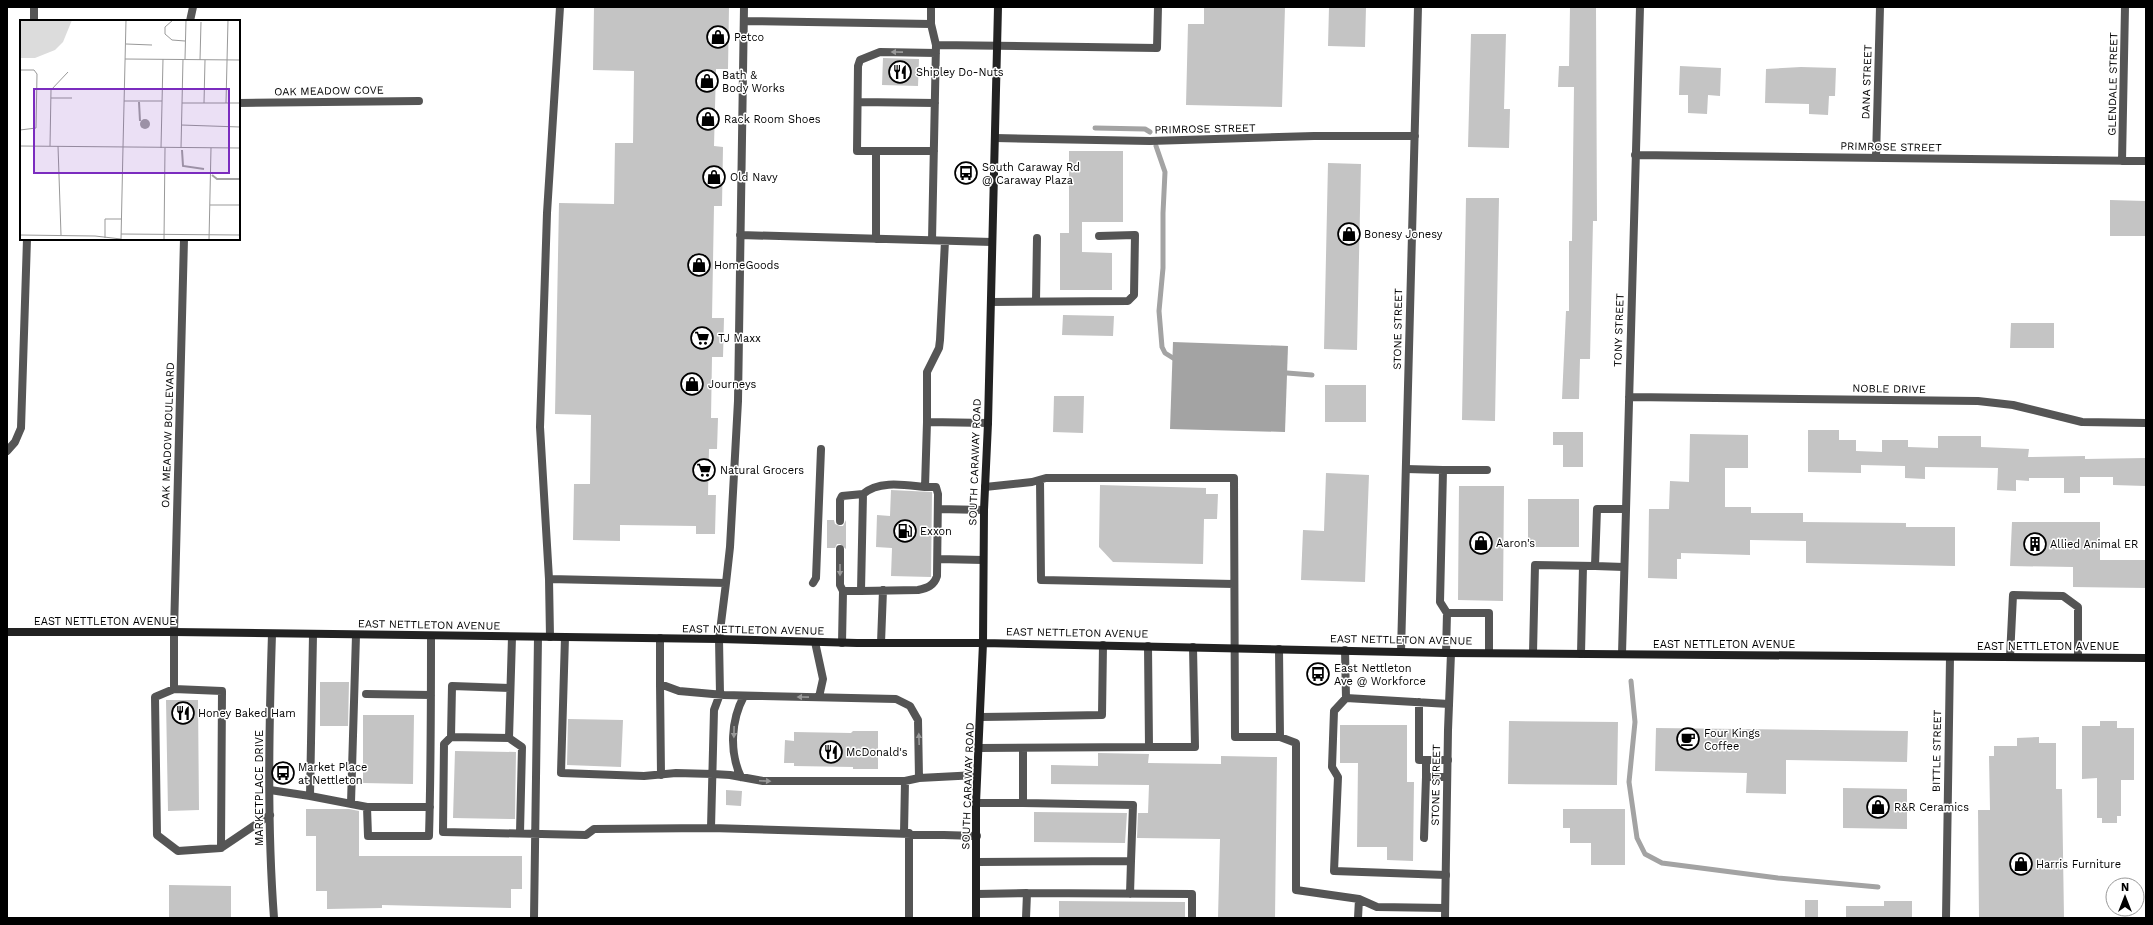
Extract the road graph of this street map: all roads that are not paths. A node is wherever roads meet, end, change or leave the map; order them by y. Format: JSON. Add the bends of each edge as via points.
{"nodes":[{"id":1,"x":34,"y":7,"type":"edge"},
{"id":2,"x":193,"y":7,"type":"edge"},
{"id":3,"x":560,"y":7,"type":"edge"},
{"id":4,"x":744,"y":7,"type":"edge"},
{"id":5,"x":930,"y":7,"type":"edge"},
{"id":6,"x":998,"y":7,"type":"edge"},
{"id":7,"x":1158,"y":7,"type":"edge"},
{"id":8,"x":1418,"y":7,"type":"edge"},
{"id":9,"x":1640,"y":7,"type":"edge"},
{"id":10,"x":1880,"y":7,"type":"edge"},
{"id":11,"x":2125,"y":7,"type":"edge"},
{"id":12,"x":34,"y":20,"type":"edge"},
{"id":13,"x":190,"y":20,"type":"edge"},
{"id":14,"x":744,"y":22,"type":"junction"},
{"id":15,"x":931,"y":24,"type":"junction"},
{"id":16,"x":997,"y":46,"type":"junction"},
{"id":17,"x":936,"y":49,"type":"junction"},
{"id":18,"x":419,"y":101,"type":"dead end"},
{"id":19,"x":858,"y":102,"type":"junction"},
{"id":20,"x":240,"y":103,"type":"edge"},
{"id":21,"x":935,"y":103,"type":"junction"},
{"id":22,"x":1415,"y":136,"type":"junction"},
{"id":23,"x":995,"y":138,"type":"junction"},
{"id":24,"x":876,"y":151,"type":"junction"},
{"id":25,"x":934,"y":151,"type":"junction"},
{"id":26,"x":1635,"y":155,"type":"junction"},
{"id":27,"x":1876,"y":158,"type":"junction"},
{"id":28,"x":2122,"y":161,"type":"junction"},
{"id":29,"x":2146,"y":161,"type":"edge"},
{"id":30,"x":740,"y":235,"type":"junction"},
{"id":31,"x":1099,"y":236,"type":"dead end"},
{"id":32,"x":1037,"y":238,"type":"dead end"},
{"id":33,"x":876,"y":239,"type":"junction"},
{"id":34,"x":27,"y":240,"type":"edge"},
{"id":35,"x":184,"y":240,"type":"edge"},
{"id":36,"x":932,"y":240,"type":"junction"},
{"id":37,"x":945,"y":241,"type":"junction"},
{"id":38,"x":992,"y":242,"type":"junction"},
{"id":39,"x":1036,"y":301,"type":"junction"},
{"id":40,"x":991,"y":302,"type":"junction"},
{"id":41,"x":1629,"y":397,"type":"junction"},
{"id":42,"x":927,"y":422,"type":"junction"},
{"id":43,"x":988,"y":423,"type":"junction"},
{"id":44,"x":2146,"y":423,"type":"edge"},
{"id":45,"x":821,"y":449,"type":"dead end"},
{"id":46,"x":7,"y":451,"type":"edge"},
{"id":47,"x":1406,"y":469,"type":"junction"},
{"id":48,"x":1443,"y":470,"type":"junction"},
{"id":49,"x":1487,"y":470,"type":"dead end"},
{"id":50,"x":1040,"y":480,"type":"junction"},
{"id":51,"x":925,"y":487,"type":"junction"},
{"id":52,"x":985,"y":487,"type":"junction"},
{"id":53,"x":863,"y":494,"type":"junction"},
{"id":54,"x":938,"y":509,"type":"junction"},
{"id":55,"x":1626,"y":509,"type":"junction"},
{"id":56,"x":984,"y":510,"type":"junction"},
{"id":57,"x":840,"y":521,"type":"dead end"},
{"id":58,"x":840,"y":549,"type":"dead end"},
{"id":59,"x":938,"y":559,"type":"junction"},
{"id":60,"x":983,"y":560,"type":"junction"},
{"id":61,"x":1582,"y":566,"type":"junction"},
{"id":62,"x":1595,"y":566,"type":"junction"},
{"id":63,"x":1624,"y":567,"type":"junction"},
{"id":64,"x":549,"y":579,"type":"junction"},
{"id":65,"x":726,"y":583,"type":"junction"},
{"id":66,"x":813,"y":583,"type":"dead end"},
{"id":67,"x":1234,"y":584,"type":"junction"},
{"id":68,"x":883,"y":590,"type":"junction"},
{"id":69,"x":843,"y":591,"type":"junction"},
{"id":70,"x":861,"y":591,"type":"junction"},
{"id":71,"x":1447,"y":613,"type":"junction"},
{"id":72,"x":7,"y":632,"type":"edge"},
{"id":73,"x":174,"y":632,"type":"junction"},
{"id":74,"x":272,"y":634,"type":"junction"},
{"id":75,"x":314,"y":635,"type":"junction"},
{"id":76,"x":356,"y":635,"type":"junction"},
{"id":77,"x":431,"y":636,"type":"junction"},
{"id":78,"x":512,"y":637,"type":"junction"},
{"id":79,"x":538,"y":637,"type":"junction"},
{"id":80,"x":550,"y":637,"type":"junction"},
{"id":81,"x":565,"y":637,"type":"junction"},
{"id":82,"x":660,"y":638,"type":"junction"},
{"id":83,"x":719,"y":639,"type":"junction"},
{"id":84,"x":815,"y":642,"type":"junction"},
{"id":85,"x":983,"y":642,"type":"junction"},
{"id":86,"x":842,"y":643,"type":"junction"},
{"id":87,"x":881,"y":643,"type":"junction"},
{"id":88,"x":1103,"y":645,"type":"junction"},
{"id":89,"x":1148,"y":646,"type":"junction"},
{"id":90,"x":1193,"y":647,"type":"junction"},
{"id":91,"x":1234,"y":648,"type":"junction"},
{"id":92,"x":1279,"y":649,"type":"junction"},
{"id":93,"x":1345,"y":650,"type":"junction"},
{"id":94,"x":1401,"y":652,"type":"junction"},
{"id":95,"x":1449,"y":653,"type":"junction"},
{"id":96,"x":1489,"y":653,"type":"junction"},
{"id":97,"x":1533,"y":653,"type":"junction"},
{"id":98,"x":1581,"y":654,"type":"junction"},
{"id":99,"x":1622,"y":654,"type":"junction"},
{"id":100,"x":1950,"y":656,"type":"junction"},
{"id":101,"x":2010,"y":657,"type":"junction"},
{"id":102,"x":2078,"y":657,"type":"junction"},
{"id":103,"x":2146,"y":658,"type":"edge"},
{"id":104,"x":660,"y":684,"type":"junction"},
{"id":105,"x":510,"y":688,"type":"junction"},
{"id":106,"x":174,"y":689,"type":"junction"},
{"id":107,"x":366,"y":694,"type":"dead end"},
{"id":108,"x":720,"y":694,"type":"junction"},
{"id":109,"x":431,"y":695,"type":"junction"},
{"id":110,"x":744,"y":696,"type":"junction"},
{"id":111,"x":819,"y":697,"type":"junction"},
{"id":112,"x":1346,"y":698,"type":"junction"},
{"id":113,"x":1419,"y":702,"type":"junction"},
{"id":114,"x":1449,"y":704,"type":"junction"},
{"id":115,"x":981,"y":717,"type":"junction"},
{"id":116,"x":451,"y":737,"type":"junction"},
{"id":117,"x":1280,"y":737,"type":"junction"},
{"id":118,"x":509,"y":738,"type":"junction"},
{"id":119,"x":1149,"y":747,"type":"junction"},
{"id":120,"x":979,"y":748,"type":"junction"},
{"id":121,"x":1023,"y":748,"type":"junction"},
{"id":122,"x":1426,"y":760,"type":"junction"},
{"id":123,"x":1448,"y":760,"type":"junction"},
{"id":124,"x":713,"y":774,"type":"junction"},
{"id":125,"x":661,"y":775,"type":"junction"},
{"id":126,"x":977,"y":775,"type":"junction"},
{"id":127,"x":741,"y":777,"type":"junction"},
{"id":128,"x":1426,"y":777,"type":"junction"},
{"id":129,"x":1447,"y":777,"type":"junction"},
{"id":130,"x":919,"y":778,"type":"junction"},
{"id":131,"x":905,"y":781,"type":"junction"},
{"id":132,"x":270,"y":790,"type":"junction"},
{"id":133,"x":310,"y":796,"type":"junction"},
{"id":134,"x":351,"y":803,"type":"junction"},
{"id":135,"x":976,"y":803,"type":"junction"},
{"id":136,"x":1023,"y":803,"type":"junction"},
{"id":137,"x":367,"y":807,"type":"junction"},
{"id":138,"x":430,"y":807,"type":"junction"},
{"id":139,"x":270,"y":814,"type":"junction"},
{"id":140,"x":711,"y":828,"type":"junction"},
{"id":141,"x":520,"y":833,"type":"junction"},
{"id":142,"x":535,"y":833,"type":"junction"},
{"id":143,"x":906,"y":833,"type":"junction"},
{"id":144,"x":977,"y":836,"type":"junction"},
{"id":145,"x":1424,"y":838,"type":"dead end"},
{"id":146,"x":221,"y":848,"type":"junction"},
{"id":147,"x":1131,"y":861,"type":"junction"},
{"id":148,"x":977,"y":862,"type":"junction"},
{"id":149,"x":1446,"y":875,"type":"junction"},
{"id":150,"x":1027,"y":893,"type":"junction"},
{"id":151,"x":977,"y":894,"type":"junction"},
{"id":152,"x":1130,"y":894,"type":"junction"},
{"id":153,"x":1358,"y":899,"type":"junction"},
{"id":154,"x":1445,"y":908,"type":"junction"},
{"id":155,"x":274,"y":918,"type":"edge"},
{"id":156,"x":534,"y":918,"type":"edge"},
{"id":157,"x":909,"y":918,"type":"edge"},
{"id":158,"x":976,"y":918,"type":"edge"},
{"id":159,"x":1026,"y":918,"type":"edge"},
{"id":160,"x":1192,"y":918,"type":"edge"},
{"id":161,"x":1358,"y":918,"type":"edge"},
{"id":162,"x":1445,"y":918,"type":"edge"},
{"id":163,"x":1946,"y":918,"type":"edge"}],
"edges":[{"from":1,"to":12,"type":"street"},
{"from":2,"to":13,"type":"street"},
{"from":3,"to":64,"type":"street","via":[[547,213],[540,427]]},
{"from":4,"to":14,"type":"street"},
{"from":5,"to":15,"type":"street"},
{"from":6,"to":16,"type":"main road","name":"SOUTH CARAWAY ROAD"},
{"from":7,"to":16,"type":"street","via":[[1157,48]]},
{"from":8,"to":22,"type":"street","name":"STONE STREET"},
{"from":9,"to":26,"type":"street","name":"TONY STREET"},
{"from":10,"to":27,"type":"street","name":"DANA STREET"},
{"from":11,"to":28,"type":"street","name":"GLENDALE STREET"},
{"from":14,"to":15,"type":"street"},
{"from":14,"to":30,"type":"street"},
{"from":15,"to":17,"type":"street"},
{"from":16,"to":17,"type":"street"},
{"from":16,"to":23,"type":"main road","name":"SOUTH CARAWAY ROAD"},
{"from":17,"to":19,"type":"street","one_way":true,"via":[[880,52],[860,60]]},
{"from":17,"to":21,"type":"street"},
{"from":18,"to":20,"type":"street","name":"OAK MEADOW COVE"},
{"from":19,"to":21,"type":"street"},
{"from":19,"to":24,"type":"street","via":[[857,151]]},
{"from":21,"to":25,"type":"street"},
{"from":22,"to":23,"type":"street","name":"PRIMROSE STREET","via":[[1150,141]]},
{"from":22,"to":47,"type":"street","name":"STONE STREET"},
{"from":23,"to":38,"type":"main road","name":"SOUTH CARAWAY ROAD"},
{"from":24,"to":25,"type":"street"},
{"from":24,"to":33,"type":"street"},
{"from":25,"to":36,"type":"street"},
{"from":26,"to":27,"type":"street","name":"PRIMROSE STREET"},
{"from":26,"to":41,"type":"street","name":"TONY STREET"},
{"from":27,"to":28,"type":"street","name":"PRIMROSE STREET"},
{"from":28,"to":29,"type":"street","name":"PRIMROSE STREET"},
{"from":30,"to":33,"type":"street"},
{"from":30,"to":65,"type":"street","via":[[738,401],[730,554]]},
{"from":31,"to":39,"type":"street","via":[[1135,235],[1134,295],[1128,301]]},
{"from":32,"to":39,"type":"street"},
{"from":33,"to":36,"type":"street"},
{"from":34,"to":46,"type":"street","via":[[21,428],[15,442]]},
{"from":35,"to":73,"type":"street","name":"OAK MEADOW BOULEVARD"},
{"from":36,"to":37,"type":"street"},
{"from":37,"to":38,"type":"street"},
{"from":37,"to":42,"type":"street","via":[[939,348],[927,372]]},
{"from":38,"to":40,"type":"main road","name":"SOUTH CARAWAY ROAD"},
{"from":39,"to":40,"type":"street"},
{"from":40,"to":43,"type":"main road","name":"SOUTH CARAWAY ROAD"},
{"from":41,"to":44,"type":"street","name":"NOBLE DRIVE","via":[[1978,401],[2013,405],[2082,422]]},
{"from":41,"to":55,"type":"street","name":"TONY STREET"},
{"from":42,"to":43,"type":"street"},
{"from":42,"to":51,"type":"street"},
{"from":43,"to":52,"type":"main road","name":"SOUTH CARAWAY ROAD"},
{"from":45,"to":66,"type":"street","via":[[816,578]]},
{"from":47,"to":48,"type":"street"},
{"from":47,"to":94,"type":"street","name":"STONE STREET"},
{"from":48,"to":49,"type":"street"},
{"from":48,"to":71,"type":"street","via":[[1440,602]]},
{"from":50,"to":52,"type":"street"},
{"from":50,"to":67,"type":"street","via":[[1041,580]]},
{"from":50,"to":67,"type":"street","via":[[1234,478]]},
{"from":51,"to":53,"type":"street","via":[[885,485],[869,489]]},
{"from":51,"to":54,"type":"street","via":[[936,488]]},
{"from":52,"to":56,"type":"main road","name":"SOUTH CARAWAY ROAD"},
{"from":53,"to":57,"type":"street","via":[[842,496]]},
{"from":53,"to":70,"type":"street"},
{"from":54,"to":56,"type":"street"},
{"from":54,"to":59,"type":"street"},
{"from":55,"to":62,"type":"street","via":[[1597,509]]},
{"from":55,"to":63,"type":"street","name":"TONY STREET"},
{"from":56,"to":60,"type":"main road","name":"SOUTH CARAWAY ROAD"},
{"from":58,"to":69,"type":"street","one_way":true,"via":[[840,585]]},
{"from":59,"to":60,"type":"street"},
{"from":59,"to":68,"type":"street","via":[[935,582],[926,588]]},
{"from":60,"to":85,"type":"main road","name":"SOUTH CARAWAY ROAD"},
{"from":61,"to":62,"type":"street"},
{"from":61,"to":97,"type":"street","via":[[1535,565]]},
{"from":61,"to":98,"type":"street"},
{"from":62,"to":63,"type":"street"},
{"from":63,"to":99,"type":"street","name":"TONY STREET"},
{"from":64,"to":65,"type":"street"},
{"from":64,"to":80,"type":"street"},
{"from":65,"to":83,"type":"street"},
{"from":67,"to":91,"type":"street"},
{"from":68,"to":70,"type":"street"},
{"from":68,"to":87,"type":"street"},
{"from":69,"to":70,"type":"street"},
{"from":69,"to":86,"type":"street"},
{"from":71,"to":95,"type":"street","name":"STONE STREET"},
{"from":71,"to":96,"type":"street","via":[[1489,613]]},
{"from":72,"to":73,"type":"main road","name":"EAST NETTLETON AVENUE"},
{"from":73,"to":74,"type":"main road","name":"EAST NETTLETON AVENUE"},
{"from":73,"to":106,"type":"street","name":"OAK MEADOW BOULEVARD"},
{"from":74,"to":75,"type":"main road","name":"EAST NETTLETON AVENUE"},
{"from":74,"to":132,"type":"street","name":"MARKETPLACE DRIVE"},
{"from":75,"to":76,"type":"main road","name":"EAST NETTLETON AVENUE"},
{"from":75,"to":133,"type":"street"},
{"from":76,"to":77,"type":"main road","name":"EAST NETTLETON AVENUE"},
{"from":76,"to":134,"type":"street"},
{"from":77,"to":78,"type":"main road","name":"EAST NETTLETON AVENUE"},
{"from":77,"to":109,"type":"street"},
{"from":78,"to":79,"type":"main road","name":"EAST NETTLETON AVENUE"},
{"from":78,"to":105,"type":"street"},
{"from":79,"to":80,"type":"main road","name":"EAST NETTLETON AVENUE"},
{"from":79,"to":142,"type":"street"},
{"from":80,"to":81,"type":"main road","name":"EAST NETTLETON AVENUE"},
{"from":81,"to":82,"type":"main road","name":"EAST NETTLETON AVENUE"},
{"from":81,"to":125,"type":"street","via":[[561,773]]},
{"from":82,"to":83,"type":"main road","name":"EAST NETTLETON AVENUE"},
{"from":82,"to":104,"type":"street"},
{"from":83,"to":84,"type":"main road","name":"EAST NETTLETON AVENUE"},
{"from":83,"to":108,"type":"street"},
{"from":84,"to":86,"type":"main road","name":"EAST NETTLETON AVENUE"},
{"from":84,"to":111,"type":"street","via":[[822,679]]},
{"from":85,"to":87,"type":"main road","name":"EAST NETTLETON AVENUE"},
{"from":85,"to":88,"type":"main road","name":"EAST NETTLETON AVENUE"},
{"from":85,"to":115,"type":"main road","name":"SOUTH CARAWAY ROAD"},
{"from":86,"to":87,"type":"main road","name":"EAST NETTLETON AVENUE"},
{"from":88,"to":89,"type":"main road","name":"EAST NETTLETON AVENUE"},
{"from":88,"to":115,"type":"street","via":[[1102,715]]},
{"from":89,"to":90,"type":"main road","name":"EAST NETTLETON AVENUE"},
{"from":89,"to":119,"type":"street"},
{"from":90,"to":91,"type":"main road","name":"EAST NETTLETON AVENUE"},
{"from":90,"to":119,"type":"street","via":[[1195,747]]},
{"from":91,"to":92,"type":"main road","name":"EAST NETTLETON AVENUE"},
{"from":91,"to":117,"type":"street","via":[[1235,737]]},
{"from":92,"to":93,"type":"main road","name":"EAST NETTLETON AVENUE"},
{"from":92,"to":117,"type":"street"},
{"from":93,"to":94,"type":"main road","name":"EAST NETTLETON AVENUE"},
{"from":93,"to":112,"type":"street"},
{"from":94,"to":95,"type":"main road","name":"EAST NETTLETON AVENUE"},
{"from":95,"to":96,"type":"main road","name":"EAST NETTLETON AVENUE"},
{"from":95,"to":114,"type":"street","name":"STONE STREET"},
{"from":96,"to":97,"type":"main road","name":"EAST NETTLETON AVENUE"},
{"from":97,"to":98,"type":"main road","name":"EAST NETTLETON AVENUE"},
{"from":98,"to":99,"type":"main road","name":"EAST NETTLETON AVENUE"},
{"from":99,"to":100,"type":"main road","name":"EAST NETTLETON AVENUE"},
{"from":100,"to":101,"type":"main road","name":"EAST NETTLETON AVENUE"},
{"from":100,"to":163,"type":"street","name":"BITTLE STREET"},
{"from":101,"to":102,"type":"main road","name":"EAST NETTLETON AVENUE"},
{"from":101,"to":102,"type":"street","via":[[2013,595],[2063,596],[2078,607]]},
{"from":102,"to":103,"type":"main road","name":"EAST NETTLETON AVENUE"},
{"from":104,"to":108,"type":"street","via":[[679,691]]},
{"from":104,"to":125,"type":"street"},
{"from":105,"to":116,"type":"street","via":[[452,686]]},
{"from":105,"to":118,"type":"street"},
{"from":106,"to":146,"type":"street","via":[[222,691]]},
{"from":106,"to":146,"type":"street","via":[[155,697],[157,835],[178,851]]},
{"from":107,"to":109,"type":"street"},
{"from":108,"to":110,"type":"street"},
{"from":108,"to":124,"type":"street","via":[[714,710]]},
{"from":109,"to":138,"type":"street"},
{"from":111,"to":110,"type":"street","one_way":true},
{"from":110,"to":127,"type":"street","one_way":true,"via":[[737,709],[733,728],[736,767]]},
{"from":130,"to":111,"type":"street","one_way":true,"via":[[918,720],[910,706],[896,699]]},
{"from":112,"to":113,"type":"street"},
{"from":112,"to":149,"type":"street","via":[[1334,711],[1332,767],[1338,777],[1334,871]]},
{"from":113,"to":114,"type":"street"},
{"from":113,"to":122,"type":"street","via":[[1419,760]]},
{"from":114,"to":123,"type":"street","name":"STONE STREET"},
{"from":115,"to":120,"type":"main road","name":"SOUTH CARAWAY ROAD"},
{"from":116,"to":118,"type":"street"},
{"from":116,"to":141,"type":"street","via":[[444,744],[443,832]]},
{"from":117,"to":153,"type":"street","via":[[1296,743],[1296,890]]},
{"from":118,"to":141,"type":"street","via":[[522,747]]},
{"from":119,"to":121,"type":"street"},
{"from":120,"to":121,"type":"street"},
{"from":120,"to":126,"type":"main road","name":"SOUTH CARAWAY ROAD"},
{"from":121,"to":136,"type":"street"},
{"from":122,"to":123,"type":"street"},
{"from":122,"to":128,"type":"street"},
{"from":123,"to":129,"type":"street","name":"STONE STREET"},
{"from":124,"to":125,"type":"street","via":[[676,772]]},
{"from":124,"to":127,"type":"street"},
{"from":124,"to":140,"type":"street"},
{"from":126,"to":130,"type":"street"},
{"from":126,"to":135,"type":"main road","name":"SOUTH CARAWAY ROAD"},
{"from":127,"to":131,"type":"street","one_way":true,"via":[[763,781]]},
{"from":128,"to":129,"type":"street"},
{"from":128,"to":145,"type":"street"},
{"from":129,"to":149,"type":"street","name":"STONE STREET"},
{"from":130,"to":131,"type":"street"},
{"from":131,"to":143,"type":"street"},
{"from":132,"to":133,"type":"street"},
{"from":132,"to":139,"type":"street","name":"MARKETPLACE DRIVE"},
{"from":133,"to":134,"type":"street"},
{"from":134,"to":137,"type":"street"},
{"from":135,"to":136,"type":"street"},
{"from":135,"to":144,"type":"main road","name":"SOUTH CARAWAY ROAD"},
{"from":136,"to":147,"type":"street","via":[[1133,805]]},
{"from":137,"to":138,"type":"street"},
{"from":137,"to":138,"type":"street","via":[[368,836],[429,836]]},
{"from":139,"to":146,"type":"street"},
{"from":139,"to":155,"type":"street","name":"MARKETPLACE DRIVE","via":[[270,874]]},
{"from":140,"to":142,"type":"street","via":[[594,829],[586,835]]},
{"from":140,"to":143,"type":"street"},
{"from":141,"to":142,"type":"street"},
{"from":142,"to":156,"type":"street"},
{"from":143,"to":144,"type":"street"},
{"from":143,"to":157,"type":"street"},
{"from":144,"to":148,"type":"main road","name":"SOUTH CARAWAY ROAD"},
{"from":147,"to":148,"type":"street"},
{"from":147,"to":152,"type":"street"},
{"from":148,"to":151,"type":"main road","name":"SOUTH CARAWAY ROAD"},
{"from":149,"to":154,"type":"street","name":"STONE STREET"},
{"from":150,"to":151,"type":"street"},
{"from":150,"to":152,"type":"street"},
{"from":150,"to":159,"type":"street"},
{"from":151,"to":158,"type":"main road","name":"SOUTH CARAWAY ROAD"},
{"from":152,"to":160,"type":"street","via":[[1192,894]]},
{"from":153,"to":154,"type":"street","via":[[1377,907]]},
{"from":153,"to":161,"type":"street"},
{"from":154,"to":162,"type":"street","name":"STONE STREET"}]}
